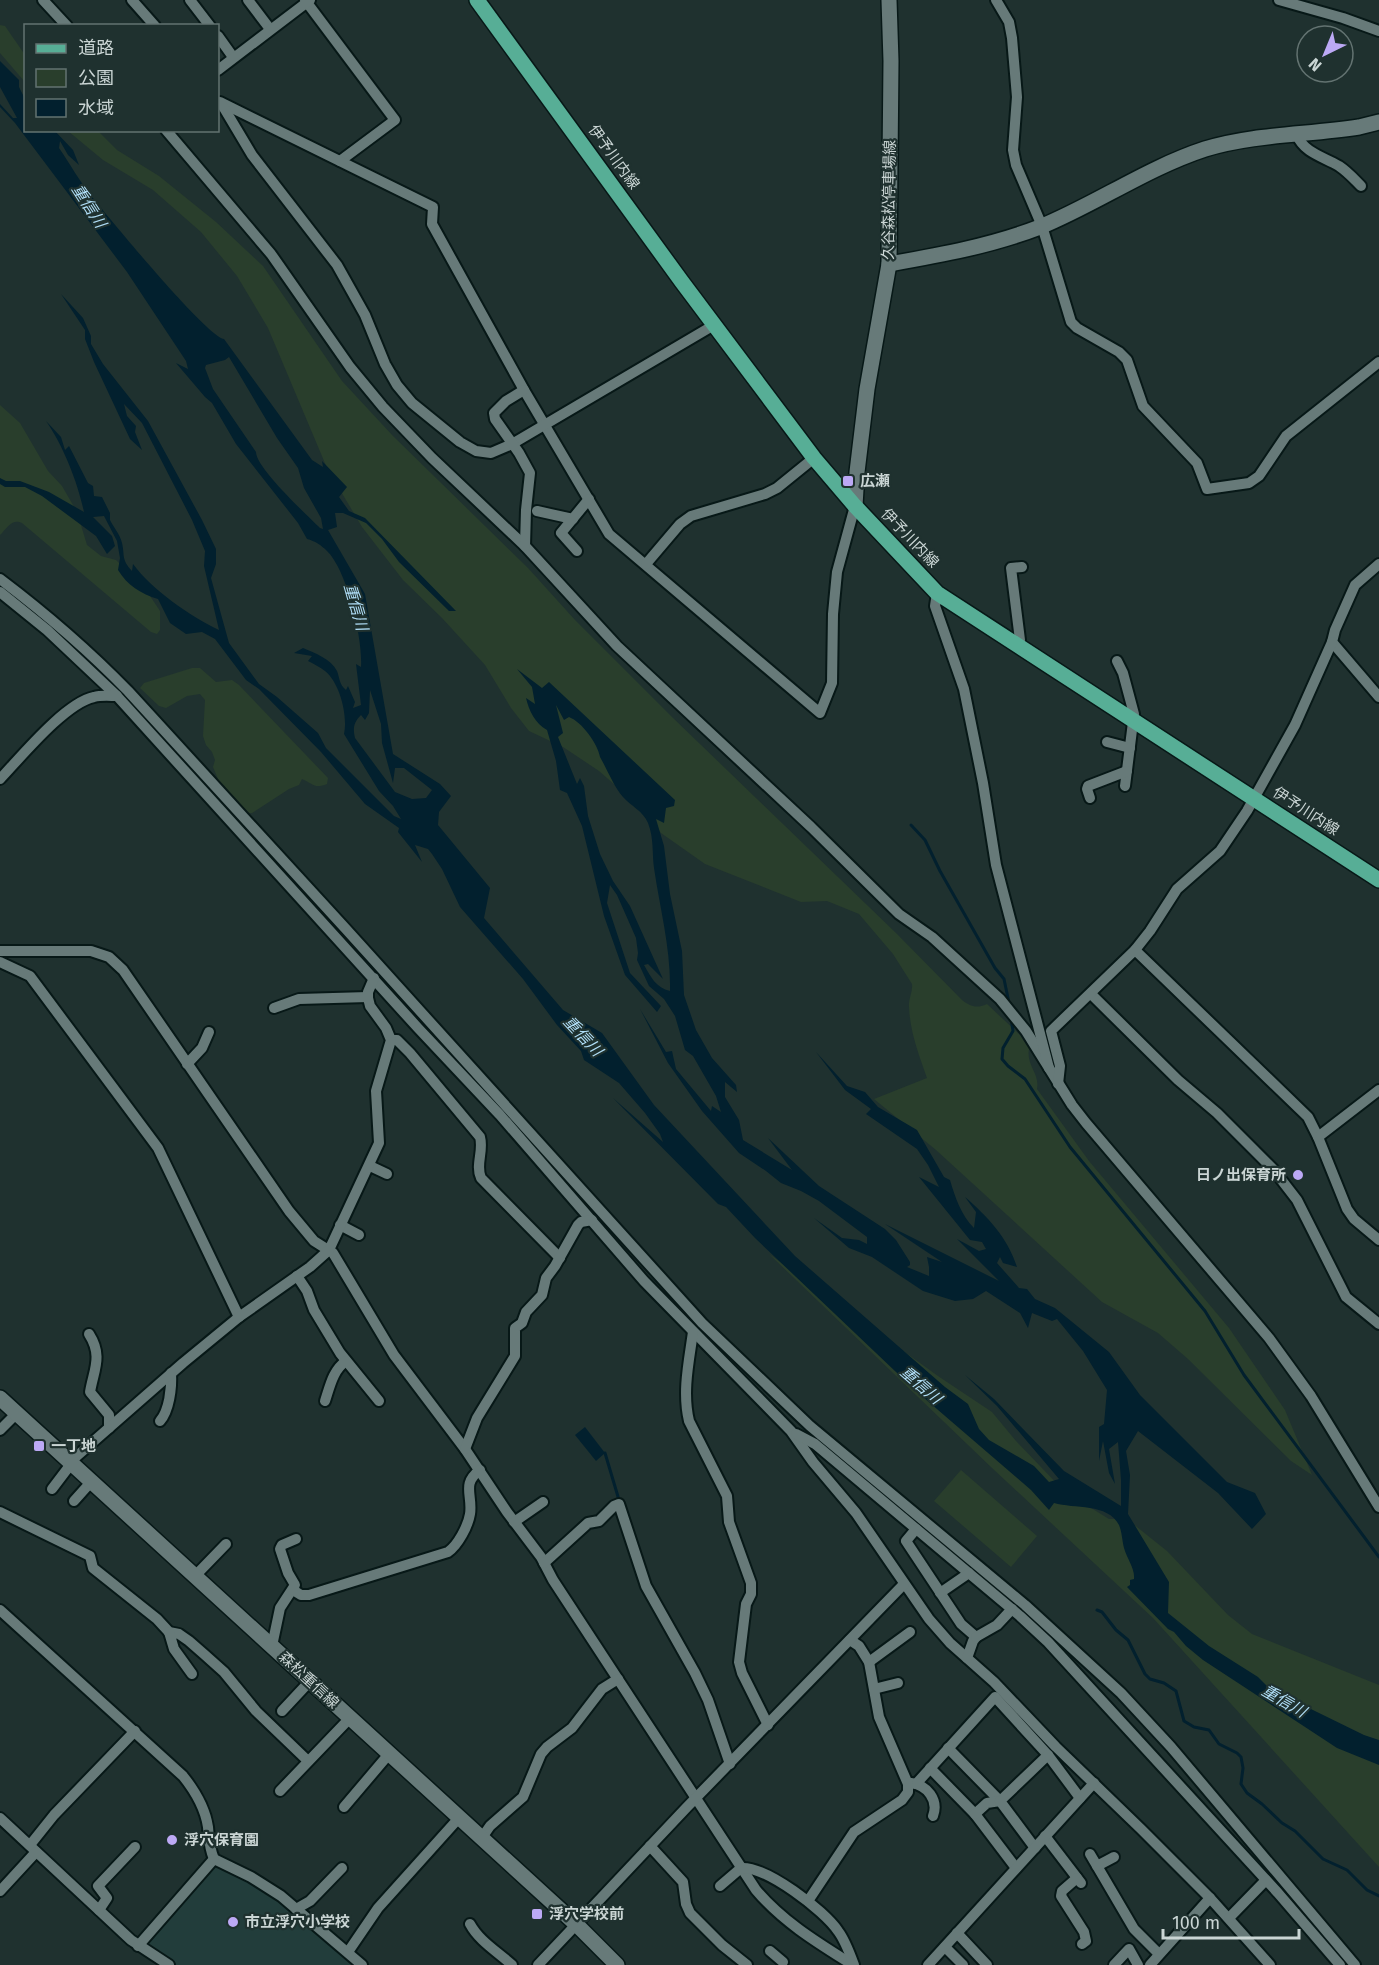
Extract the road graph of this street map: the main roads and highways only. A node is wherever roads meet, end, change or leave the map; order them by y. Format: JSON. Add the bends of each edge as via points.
{"nodes":[{"id":1,"x":477,"y":0,"type":"edge"},
{"id":2,"x":889,"y":0,"type":"edge"},
{"id":3,"x":1379,"y":122,"type":"edge"},
{"id":4,"x":889,"y":264,"type":"junction"},
{"id":5,"x":855,"y":507,"type":"junction"},
{"id":6,"x":1379,"y":880,"type":"edge"},
{"id":7,"x":0,"y":1398,"type":"edge"},
{"id":8,"x":616,"y":1965,"type":"edge"}],
"edges":[{"from":1,"to":5,"type":"main road","name":"伊予川内線","via":[[714,325]]},
{"from":2,"to":4,"type":"main road","name":"久谷森松停車場線"},
{"from":3,"to":4,"type":"main road","via":[[1359,128],[1223,144],[1160,166],[1042,226],[1012,237]]},
{"from":4,"to":5,"type":"main road","name":"久谷森松停車場線","via":[[867,389]]},
{"from":5,"to":6,"type":"main road","name":"伊予川内線","via":[[937,592]]},
{"from":7,"to":8,"type":"main road","name":"森松重信線","via":[[577,1925]]}]}
